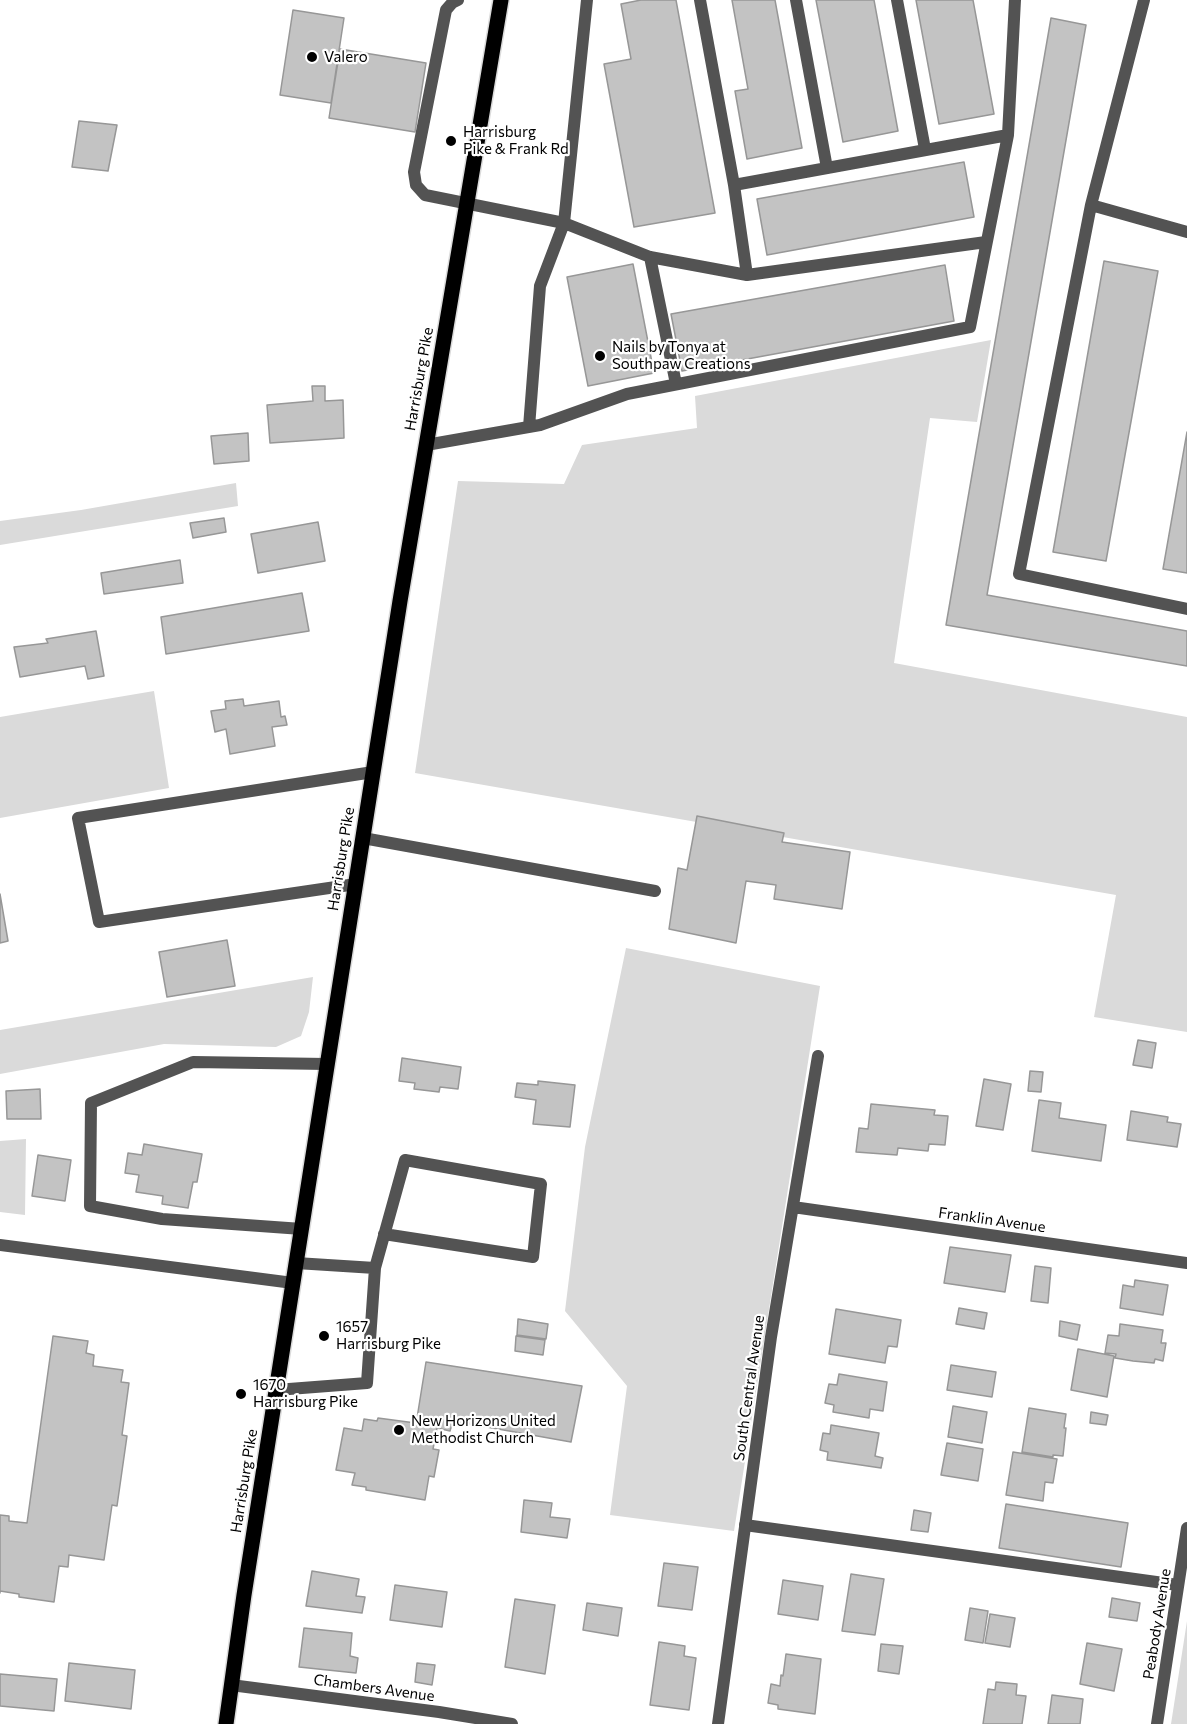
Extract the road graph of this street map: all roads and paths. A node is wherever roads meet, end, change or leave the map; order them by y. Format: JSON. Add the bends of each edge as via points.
{"nodes":[{"id":1,"x":458,"y":0,"type":"edge"},
{"id":2,"x":501,"y":0,"type":"edge"},
{"id":3,"x":587,"y":0,"type":"edge"},
{"id":4,"x":700,"y":0,"type":"edge"},
{"id":5,"x":796,"y":0,"type":"edge"},
{"id":6,"x":897,"y":0,"type":"edge"},
{"id":7,"x":1015,"y":0,"type":"edge"},
{"id":8,"x":1144,"y":0,"type":"edge"},
{"id":9,"x":1008,"y":135,"type":"junction"},
{"id":10,"x":926,"y":150,"type":"junction"},
{"id":11,"x":827,"y":168,"type":"junction"},
{"id":12,"x":734,"y":185,"type":"junction"},
{"id":13,"x":467,"y":203,"type":"junction"},
{"id":14,"x":1091,"y":205,"type":"junction"},
{"id":15,"x":564,"y":223,"type":"junction"},
{"id":16,"x":1187,"y":232,"type":"edge"},
{"id":17,"x":986,"y":242,"type":"junction"},
{"id":18,"x":650,"y":257,"type":"junction"},
{"id":19,"x":747,"y":275,"type":"junction"},
{"id":20,"x":676,"y":384,"type":"junction"},
{"id":21,"x":528,"y":427,"type":"junction"},
{"id":22,"x":426,"y":445,"type":"junction"},
{"id":23,"x":1187,"y":609,"type":"edge"},
{"id":24,"x":373,"y":772,"type":"junction"},
{"id":25,"x":363,"y":838,"type":"junction"},
{"id":26,"x":356,"y":884,"type":"junction"},
{"id":27,"x":655,"y":891,"type":"dead end"},
{"id":28,"x":818,"y":1056,"type":"dead end"},
{"id":29,"x":327,"y":1064,"type":"junction"},
{"id":30,"x":794,"y":1207,"type":"junction"},
{"id":31,"x":302,"y":1229,"type":"junction"},
{"id":32,"x":384,"y":1234,"type":"junction"},
{"id":33,"x":0,"y":1245,"type":"edge"},
{"id":34,"x":296,"y":1263,"type":"junction"},
{"id":35,"x":1187,"y":1263,"type":"edge"},
{"id":36,"x":375,"y":1268,"type":"junction"},
{"id":37,"x":293,"y":1283,"type":"junction"},
{"id":38,"x":276,"y":1390,"type":"junction"},
{"id":39,"x":745,"y":1525,"type":"junction"},
{"id":40,"x":1187,"y":1528,"type":"edge"},
{"id":41,"x":1178,"y":1585,"type":"junction"},
{"id":42,"x":231,"y":1684,"type":"junction"},
{"id":43,"x":482,"y":1722,"type":"edge"},
{"id":44,"x":226,"y":1724,"type":"edge"},
{"id":45,"x":512,"y":1724,"type":"edge"},
{"id":46,"x":718,"y":1724,"type":"edge"},
{"id":47,"x":1156,"y":1724,"type":"edge"}],
"edges":[{"from":1,"to":13,"type":"street","via":[[446,10],[414,172],[416,185],[425,195]]},
{"from":2,"to":13,"type":"main road","name":"Harrisburg Pike"},
{"from":3,"to":15,"type":"street"},
{"from":4,"to":12,"type":"street"},
{"from":5,"to":11,"type":"street"},
{"from":6,"to":10,"type":"street"},
{"from":7,"to":9,"type":"street"},
{"from":8,"to":14,"type":"street"},
{"from":9,"to":10,"type":"street"},
{"from":9,"to":17,"type":"street"},
{"from":10,"to":11,"type":"street"},
{"from":11,"to":12,"type":"street"},
{"from":12,"to":19,"type":"street"},
{"from":13,"to":15,"type":"street"},
{"from":13,"to":22,"type":"main road","name":"Harrisburg Pike"},
{"from":14,"to":16,"type":"street"},
{"from":14,"to":23,"type":"street","via":[[1019,574]]},
{"from":15,"to":18,"type":"street"},
{"from":15,"to":21,"type":"street","via":[[540,286]]},
{"from":17,"to":19,"type":"street"},
{"from":17,"to":20,"type":"street","via":[[970,327]]},
{"from":18,"to":19,"type":"street"},
{"from":18,"to":20,"type":"street"},
{"from":20,"to":21,"type":"street","via":[[627,394]]},
{"from":21,"to":22,"type":"street"},
{"from":22,"to":24,"type":"main road","name":"Harrisburg Pike"},
{"from":24,"to":25,"type":"main road","name":"Harrisburg Pike"},
{"from":24,"to":26,"type":"street","via":[[78,818],[99,922]]},
{"from":25,"to":26,"type":"main road","name":"Harrisburg Pike"},
{"from":25,"to":27,"type":"street"},
{"from":26,"to":29,"type":"main road","name":"Harrisburg Pike"},
{"from":28,"to":30,"type":"street","name":"South Central Avenue"},
{"from":29,"to":31,"type":"main road","name":"Harrisburg Pike"},
{"from":29,"to":31,"type":"street","via":[[193,1062],[91,1103],[90,1206],[162,1219]]},
{"from":30,"to":35,"type":"street","name":"Franklin Avenue"},
{"from":30,"to":39,"type":"street","name":"South Central Avenue","via":[[771,1336]]},
{"from":31,"to":34,"type":"main road","name":"Harrisburg Pike"},
{"from":32,"to":32,"type":"street","via":[[534,1257],[541,1185],[405,1160]]},
{"from":32,"to":36,"type":"street"},
{"from":33,"to":37,"type":"street"},
{"from":34,"to":36,"type":"street"},
{"from":34,"to":37,"type":"main road","name":"Harrisburg Pike"},
{"from":36,"to":38,"type":"street","via":[[367,1383]]},
{"from":37,"to":38,"type":"main road","name":"Harrisburg Pike"},
{"from":38,"to":42,"type":"main road","name":"Harrisburg Pike"},
{"from":39,"to":41,"type":"street"},
{"from":39,"to":46,"type":"street","name":"South Central Avenue"},
{"from":40,"to":41,"type":"street","name":"Peabody Avenue"},
{"from":41,"to":47,"type":"street","name":"Peabody Avenue"},
{"from":42,"to":43,"type":"street","name":"Chambers Avenue"},
{"from":42,"to":44,"type":"main road","name":"Harrisburg Pike"},
{"from":43,"to":45,"type":"street","name":"Chambers Avenue"}]}
